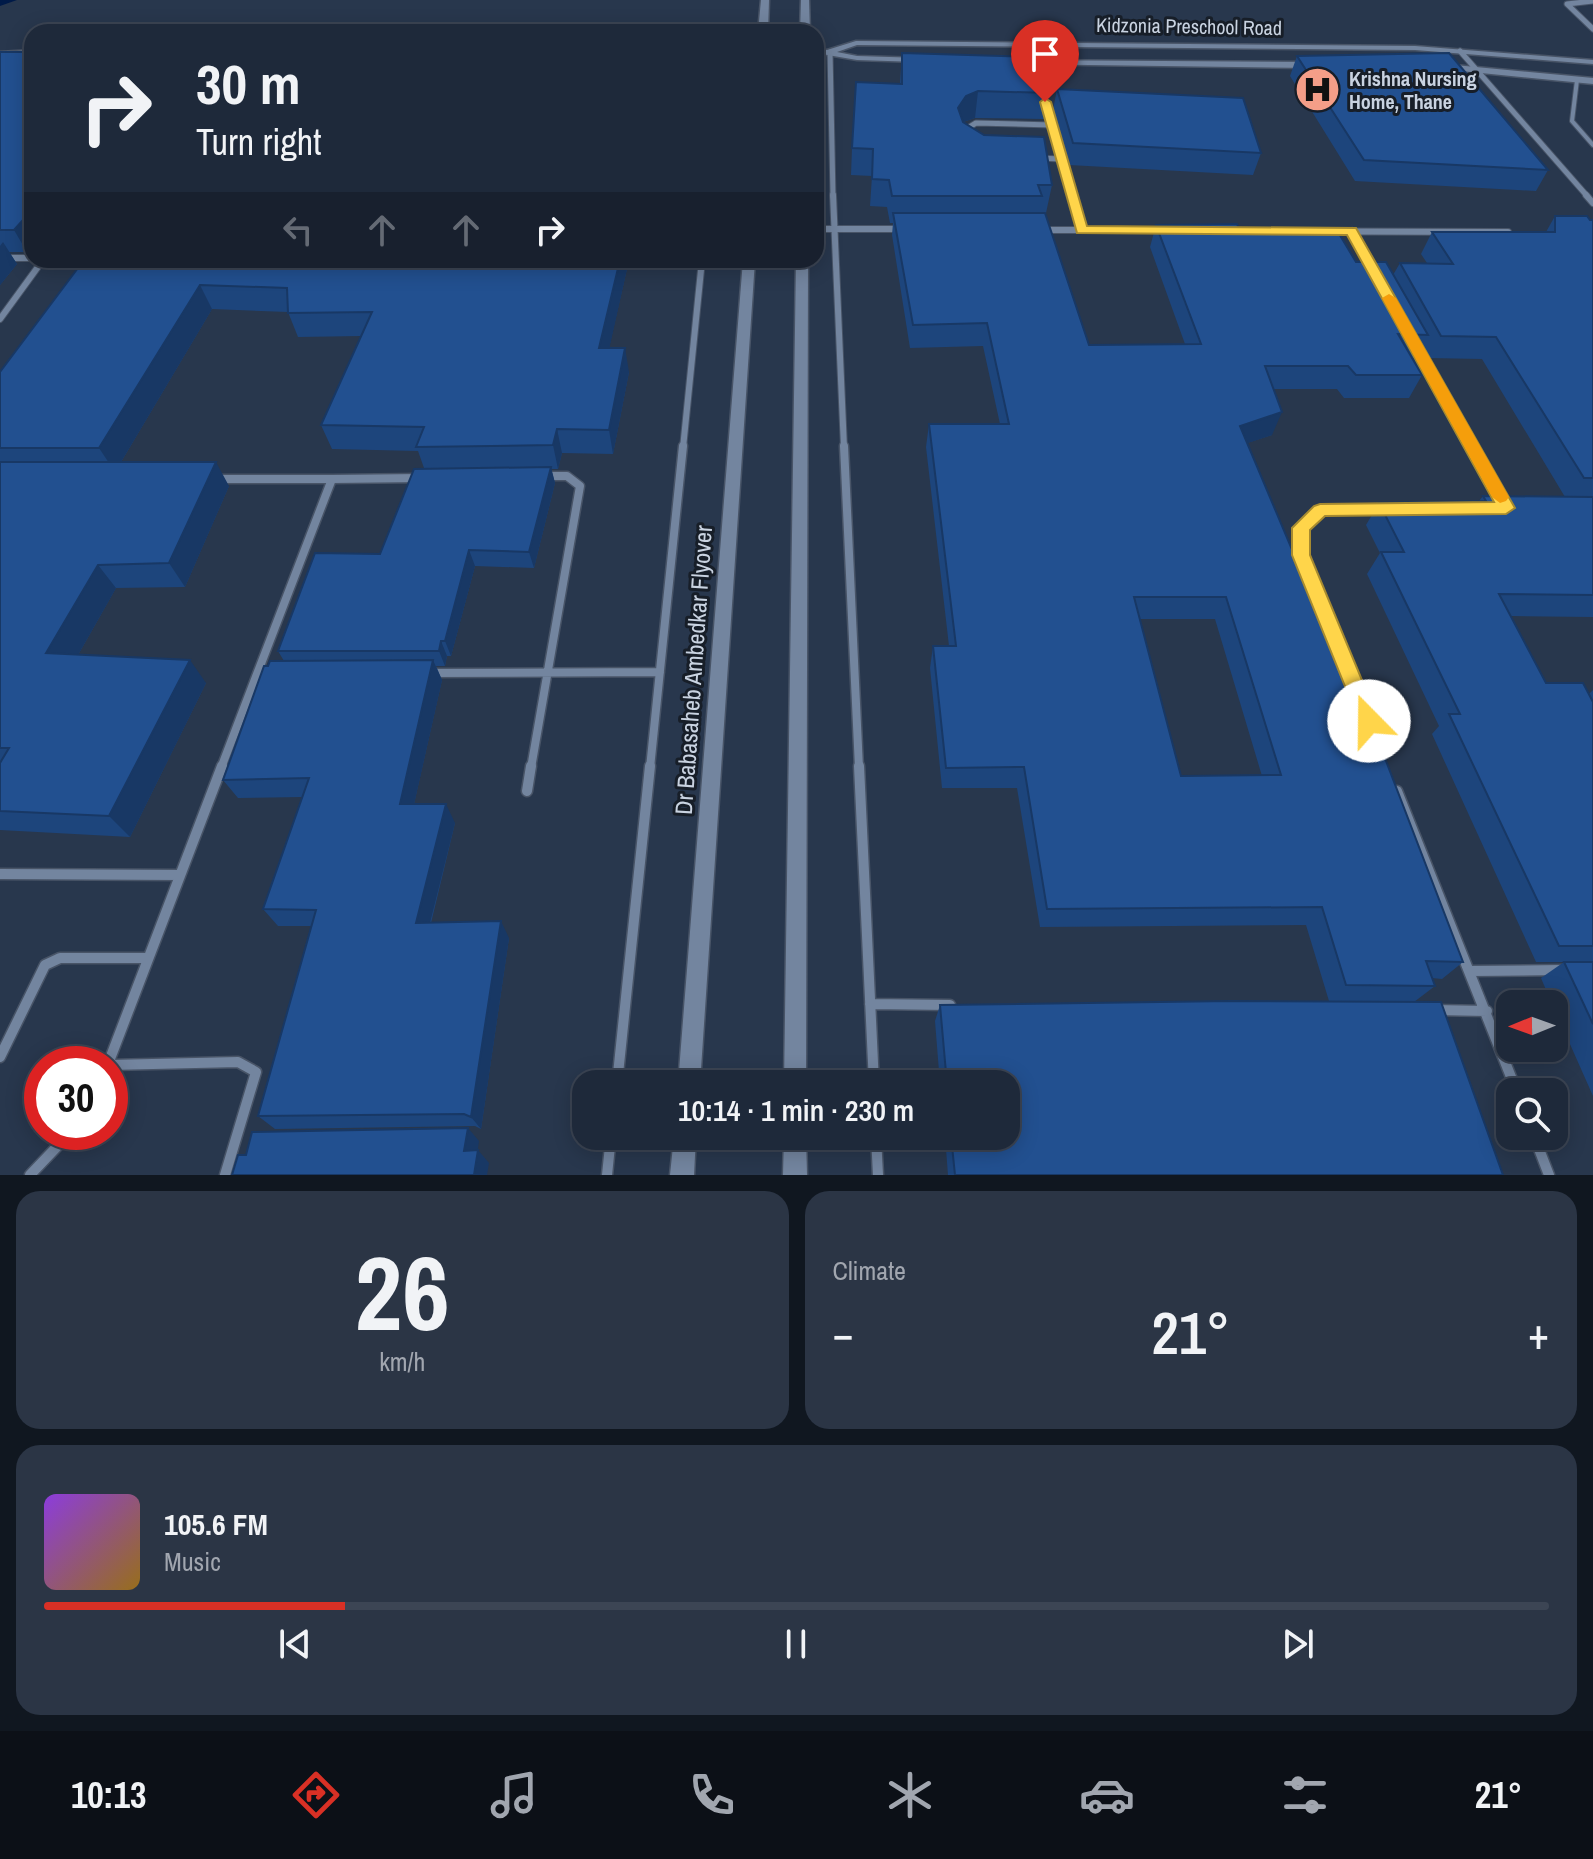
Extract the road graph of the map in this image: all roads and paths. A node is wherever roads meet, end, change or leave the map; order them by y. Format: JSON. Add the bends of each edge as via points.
{"nodes":[{"id":1,"x":765,"y":0,"type":"edge"},
{"id":2,"x":805,"y":0,"type":"edge"},
{"id":3,"x":1593,"y":1,"type":"edge"},
{"id":4,"x":764,"y":24,"type":"edge"},
{"id":5,"x":805,"y":24,"type":"edge"},
{"id":6,"x":1593,"y":29,"type":"edge"},
{"id":7,"x":1460,"y":51,"type":"junction"},
{"id":8,"x":24,"y":52,"type":"edge"},
{"id":9,"x":824,"y":52,"type":"edge"},
{"id":10,"x":830,"y":52,"type":"junction"},
{"id":11,"x":0,"y":54,"type":"edge"},
{"id":12,"x":931,"y":60,"type":"edge"},
{"id":13,"x":1005,"y":62,"type":"edge"},
{"id":14,"x":1593,"y":62,"type":"edge"},
{"id":15,"x":1034,"y":63,"type":"junction"},
{"id":16,"x":1329,"y":65,"type":"edge"},
{"id":17,"x":1437,"y":67,"type":"edge"},
{"id":18,"x":1475,"y":69,"type":"junction"},
{"id":19,"x":1577,"y":80,"type":"junction"},
{"id":20,"x":1593,"y":81,"type":"edge"},
{"id":21,"x":1052,"y":125,"type":"junction"},
{"id":22,"x":960,"y":135,"type":"edge"},
{"id":23,"x":1593,"y":145,"type":"edge"},
{"id":24,"x":1029,"y":158,"type":"edge"},
{"id":25,"x":1061,"y":159,"type":"junction"},
{"id":26,"x":1593,"y":203,"type":"edge"},
{"id":27,"x":824,"y":229,"type":"edge"},
{"id":28,"x":834,"y":229,"type":"junction"},
{"id":29,"x":911,"y":229,"type":"edge"},
{"id":30,"x":1035,"y":230,"type":"edge"},
{"id":31,"x":1081,"y":230,"type":"junction"},
{"id":32,"x":1177,"y":230,"type":"edge"},
{"id":33,"x":1225,"y":231,"type":"edge"},
{"id":34,"x":1352,"y":231,"type":"junction"},
{"id":35,"x":1518,"y":232,"type":"edge"},
{"id":36,"x":0,"y":258,"type":"edge"},
{"id":37,"x":24,"y":258,"type":"edge"},
{"id":38,"x":37,"y":268,"type":"edge"},
{"id":39,"x":701,"y":268,"type":"edge"},
{"id":40,"x":748,"y":268,"type":"edge"},
{"id":41,"x":802,"y":268,"type":"edge"},
{"id":42,"x":1375,"y":273,"type":"edge"},
{"id":43,"x":0,"y":319,"type":"edge"},
{"id":44,"x":1414,"y":342,"type":"edge"},
{"id":45,"x":536,"y":476,"type":"edge"},
{"id":46,"x":426,"y":478,"type":"edge"},
{"id":47,"x":206,"y":479,"type":"edge"},
{"id":48,"x":332,"y":479,"type":"junction"},
{"id":49,"x":1520,"y":507,"type":"edge"},
{"id":50,"x":1400,"y":508,"type":"edge"},
{"id":51,"x":1491,"y":508,"type":"edge"},
{"id":52,"x":1506,"y":508,"type":"junction"},
{"id":53,"x":1307,"y":570,"type":"edge"},
{"id":54,"x":548,"y":672,"type":"junction"},
{"id":55,"x":660,"y":672,"type":"junction"},
{"id":56,"x":410,"y":673,"type":"edge"},
{"id":57,"x":257,"y":674,"type":"junction"},
{"id":58,"x":288,"y":674,"type":"edge"},
{"id":59,"x":1395,"y":784,"type":"edge"},
{"id":60,"x":527,"y":791,"type":"dead end"},
{"id":61,"x":0,"y":874,"type":"edge"},
{"id":62,"x":180,"y":875,"type":"junction"},
{"id":63,"x":148,"y":958,"type":"junction"},
{"id":64,"x":1580,"y":970,"type":"edge"},
{"id":65,"x":1471,"y":971,"type":"junction"},
{"id":66,"x":870,"y":1004,"type":"junction"},
{"id":67,"x":969,"y":1005,"type":"edge"},
{"id":68,"x":1417,"y":1010,"type":"edge"},
{"id":69,"x":1487,"y":1011,"type":"junction"},
{"id":70,"x":116,"y":1046,"type":"edge"},
{"id":71,"x":0,"y":1057,"type":"edge"},
{"id":72,"x":128,"y":1064,"type":"edge"},
{"id":73,"x":618,"y":1070,"type":"edge"},
{"id":74,"x":690,"y":1070,"type":"edge"},
{"id":75,"x":795,"y":1070,"type":"edge"},
{"id":76,"x":873,"y":1070,"type":"edge"},
{"id":77,"x":1512,"y":1078,"type":"edge"},
{"id":78,"x":237,"y":1137,"type":"junction"},
{"id":79,"x":253,"y":1137,"type":"edge"},
{"id":80,"x":54,"y":1150,"type":"edge"},
{"id":81,"x":610,"y":1150,"type":"edge"},
{"id":82,"x":684,"y":1150,"type":"edge"},
{"id":83,"x":795,"y":1150,"type":"edge"},
{"id":84,"x":877,"y":1150,"type":"edge"},
{"id":85,"x":1539,"y":1150,"type":"edge"},
{"id":86,"x":30,"y":1175,"type":"edge"},
{"id":87,"x":225,"y":1175,"type":"edge"},
{"id":88,"x":607,"y":1175,"type":"edge"},
{"id":89,"x":682,"y":1175,"type":"edge"},
{"id":90,"x":795,"y":1175,"type":"edge"},
{"id":91,"x":878,"y":1175,"type":"edge"},
{"id":92,"x":1549,"y":1175,"type":"edge"}],
"edges":[{"from":1,"to":4,"type":"main road"},
{"from":2,"to":5,"type":"main road"},
{"from":3,"to":6,"type":"street","via":[[1567,4]]},
{"from":7,"to":10,"type":"street","name":"Kidzonia Preschool Road","via":[[856,43]]},
{"from":7,"to":14,"type":"street","name":"Kidzonia Preschool Road"},
{"from":7,"to":18,"type":"street"},
{"from":8,"to":11,"type":"street"},
{"from":9,"to":10,"type":"street"},
{"from":10,"to":12,"type":"street"},
{"from":10,"to":28,"type":"street"},
{"from":13,"to":15,"type":"street","name":"Kidzonia Preschool Road"},
{"from":15,"to":16,"type":"street","name":"Kidzonia Preschool Road"},
{"from":15,"to":21,"type":"street"},
{"from":17,"to":18,"type":"street"},
{"from":18,"to":19,"type":"street"},
{"from":18,"to":26,"type":"street"},
{"from":19,"to":20,"type":"street"},
{"from":19,"to":23,"type":"lane","via":[[1572,121]]},
{"from":21,"to":22,"type":"street","via":[[976,123]]},
{"from":21,"to":25,"type":"street"},
{"from":24,"to":25,"type":"street"},
{"from":25,"to":31,"type":"street"},
{"from":27,"to":28,"type":"street"},
{"from":28,"to":29,"type":"street"},
{"from":28,"to":66,"type":"street"},
{"from":30,"to":31,"type":"street"},
{"from":31,"to":32,"type":"street"},
{"from":33,"to":34,"type":"street"},
{"from":34,"to":35,"type":"street"},
{"from":34,"to":42,"type":"street"},
{"from":36,"to":37,"type":"street"},
{"from":38,"to":43,"type":"street"},
{"from":39,"to":55,"type":"street"},
{"from":40,"to":74,"type":"main road","name":"Dr Babasaheb Ambedkar Flyover"},
{"from":41,"to":75,"type":"main road"},
{"from":44,"to":52,"type":"street"},
{"from":45,"to":54,"type":"street","via":[[567,476],[580,486]]},
{"from":46,"to":48,"type":"street"},
{"from":47,"to":48,"type":"street"},
{"from":48,"to":57,"type":"street"},
{"from":49,"to":52,"type":"street"},
{"from":50,"to":53,"type":"street","via":[[1320,510],[1301,528]]},
{"from":51,"to":52,"type":"street"},
{"from":54,"to":55,"type":"street"},
{"from":54,"to":56,"type":"street"},
{"from":54,"to":60,"type":"street"},
{"from":55,"to":73,"type":"street"},
{"from":57,"to":58,"type":"street"},
{"from":57,"to":62,"type":"street"},
{"from":59,"to":65,"type":"street"},
{"from":61,"to":62,"type":"street"},
{"from":62,"to":63,"type":"street"},
{"from":63,"to":70,"type":"street"},
{"from":63,"to":71,"type":"street","via":[[60,958],[45,965]]},
{"from":64,"to":65,"type":"street"},
{"from":65,"to":69,"type":"street"},
{"from":66,"to":67,"type":"street"},
{"from":66,"to":76,"type":"street"},
{"from":68,"to":69,"type":"street"},
{"from":69,"to":77,"type":"street"},
{"from":72,"to":78,"type":"street","via":[[238,1062],[256,1072]]},
{"from":78,"to":79,"type":"street"},
{"from":78,"to":87,"type":"street"},
{"from":80,"to":86,"type":"street"},
{"from":81,"to":88,"type":"street"},
{"from":82,"to":89,"type":"main road"},
{"from":83,"to":90,"type":"main road"},
{"from":84,"to":91,"type":"street"},
{"from":85,"to":92,"type":"street"}]}
